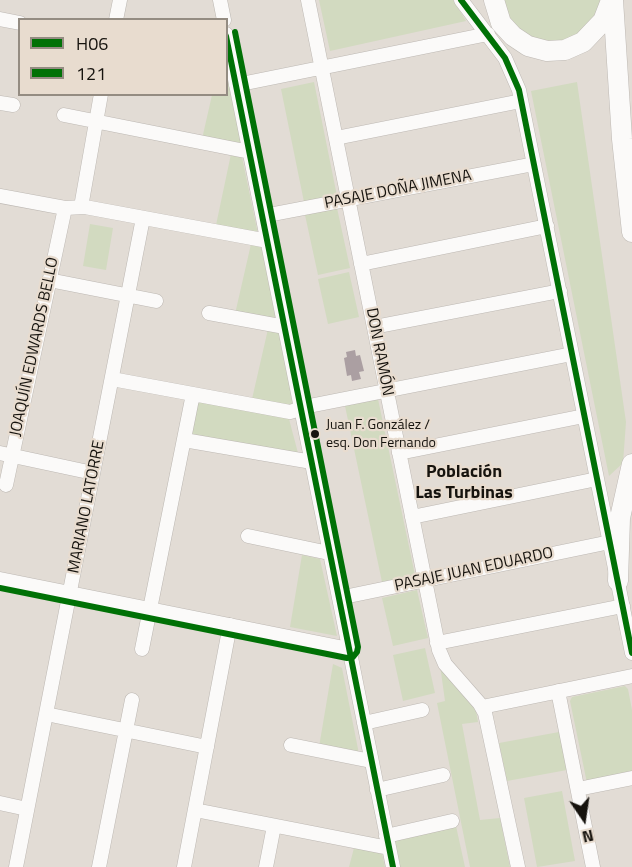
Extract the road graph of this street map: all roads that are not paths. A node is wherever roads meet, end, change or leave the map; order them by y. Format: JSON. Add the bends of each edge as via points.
{"nodes":[{"id":1,"x":120,"y":0,"type":"edge"},
{"id":2,"x":220,"y":0,"type":"edge"},
{"id":3,"x":308,"y":0,"type":"edge"},
{"id":4,"x":461,"y":0,"type":"edge"},
{"id":5,"x":494,"y":0,"type":"edge"},
{"id":6,"x":612,"y":0,"type":"edge"},
{"id":7,"x":116,"y":18,"type":"edge"},
{"id":8,"x":224,"y":18,"type":"edge"},
{"id":9,"x":0,"y":19,"type":"edge"},
{"id":10,"x":18,"y":23,"type":"edge"},
{"id":11,"x":488,"y":34,"type":"junction"},
{"id":12,"x":228,"y":50,"type":"edge"},
{"id":13,"x":230,"y":66,"type":"edge"},
{"id":14,"x":321,"y":68,"type":"junction"},
{"id":15,"x":236,"y":85,"type":"junction"},
{"id":16,"x":101,"y":96,"type":"edge"},
{"id":17,"x":521,"y":101,"type":"junction"},
{"id":18,"x":64,"y":116,"type":"dead end"},
{"id":19,"x":96,"y":122,"type":"junction"},
{"id":20,"x":336,"y":138,"type":"junction"},
{"id":21,"x":250,"y":152,"type":"junction"},
{"id":22,"x":534,"y":164,"type":"junction"},
{"id":23,"x":0,"y":196,"type":"edge"},
{"id":24,"x":348,"y":200,"type":"junction"},
{"id":25,"x":81,"y":207,"type":"junction"},
{"id":26,"x":65,"y":208,"type":"junction"},
{"id":27,"x":262,"y":216,"type":"junction"},
{"id":28,"x":143,"y":218,"type":"junction"},
{"id":29,"x":547,"y":226,"type":"junction"},
{"id":30,"x":632,"y":232,"type":"edge"},
{"id":31,"x":268,"y":242,"type":"junction"},
{"id":32,"x":361,"y":264,"type":"junction"},
{"id":33,"x":49,"y":280,"type":"junction"},
{"id":34,"x":560,"y":291,"type":"junction"},
{"id":35,"x":128,"y":296,"type":"junction"},
{"id":36,"x":156,"y":301,"type":"dead end"},
{"id":37,"x":209,"y":313,"type":"dead end"},
{"id":38,"x":285,"y":327,"type":"junction"},
{"id":39,"x":374,"y":327,"type":"junction"},
{"id":40,"x":572,"y":354,"type":"junction"},
{"id":41,"x":112,"y":379,"type":"junction"},
{"id":42,"x":387,"y":391,"type":"junction"},
{"id":43,"x":193,"y":394,"type":"junction"},
{"id":44,"x":301,"y":409,"type":"junction"},
{"id":45,"x":585,"y":416,"type":"junction"},
{"id":46,"x":184,"y":440,"type":"junction"},
{"id":47,"x":399,"y":453,"type":"junction"},
{"id":48,"x":6,"y":455,"type":"edge"},
{"id":49,"x":312,"y":462,"type":"junction"},
{"id":50,"x":632,"y":464,"type":"edge"},
{"id":51,"x":93,"y":473,"type":"junction"},
{"id":52,"x":597,"y":479,"type":"junction"},
{"id":53,"x":6,"y":485,"type":"dead end"},
{"id":54,"x":412,"y":517,"type":"junction"},
{"id":55,"x":248,"y":536,"type":"dead end"},
{"id":56,"x":610,"y":542,"type":"junction"},
{"id":57,"x":329,"y":553,"type":"junction"},
{"id":58,"x":0,"y":579,"type":"edge"},
{"id":59,"x":425,"y":580,"type":"junction"},
{"id":60,"x":618,"y":581,"type":"junction"},
{"id":61,"x":69,"y":593,"type":"junction"},
{"id":62,"x":339,"y":598,"type":"junction"},
{"id":63,"x":623,"y":606,"type":"junction"},
{"id":64,"x":150,"y":609,"type":"junction"},
{"id":65,"x":230,"y":625,"type":"junction"},
{"id":66,"x":437,"y":643,"type":"junction"},
{"id":67,"x":142,"y":649,"type":"dead end"},
{"id":68,"x":349,"y":649,"type":"junction"},
{"id":69,"x":632,"y":652,"type":"edge"},
{"id":70,"x":632,"y":676,"type":"edge"},
{"id":71,"x":558,"y":691,"type":"junction"},
{"id":72,"x":132,"y":700,"type":"dead end"},
{"id":73,"x":482,"y":707,"type":"junction"},
{"id":74,"x":422,"y":710,"type":"dead end"},
{"id":75,"x":46,"y":714,"type":"junction"},
{"id":76,"x":364,"y":723,"type":"junction"},
{"id":77,"x":126,"y":731,"type":"junction"},
{"id":78,"x":291,"y":745,"type":"dead end"},
{"id":79,"x":207,"y":747,"type":"junction"},
{"id":80,"x":371,"y":760,"type":"junction"},
{"id":81,"x":443,"y":775,"type":"dead end"},
{"id":82,"x":632,"y":778,"type":"edge"},
{"id":83,"x":578,"y":789,"type":"junction"},
{"id":84,"x":377,"y":790,"type":"junction"},
{"id":85,"x":0,"y":803,"type":"edge"},
{"id":86,"x":27,"y":809,"type":"junction"},
{"id":87,"x":195,"y":810,"type":"junction"},
{"id":88,"x":452,"y":821,"type":"dead end"},
{"id":89,"x":274,"y":826,"type":"junction"},
{"id":90,"x":388,"y":842,"type":"junction"},
{"id":91,"x":16,"y":867,"type":"edge"},
{"id":92,"x":99,"y":867,"type":"edge"},
{"id":93,"x":184,"y":867,"type":"edge"},
{"id":94,"x":266,"y":867,"type":"edge"},
{"id":95,"x":393,"y":867,"type":"edge"},
{"id":96,"x":518,"y":867,"type":"edge"},
{"id":97,"x":593,"y":867,"type":"edge"}],
"edges":[{"from":1,"to":7,"type":"street"},
{"from":2,"to":8,"type":"street"},
{"from":3,"to":14,"type":"street","name":"DON RAMÓN"},
{"from":4,"to":11,"type":"street"},
{"from":5,"to":6,"type":"highway","via":[[501,23],[513,36],[537,49],[556,51],[590,36],[603,21]]},
{"from":6,"to":30,"type":"highway"},
{"from":9,"to":10,"type":"street"},
{"from":11,"to":14,"type":"street"},
{"from":11,"to":17,"type":"street","via":[[512,70]]},
{"from":12,"to":13,"type":"street"},
{"from":13,"to":15,"type":"street"},
{"from":14,"to":15,"type":"street"},
{"from":14,"to":20,"type":"street","name":"DON RAMÓN"},
{"from":15,"to":21,"type":"street"},
{"from":16,"to":19,"type":"street"},
{"from":17,"to":20,"type":"street"},
{"from":17,"to":22,"type":"street"},
{"from":18,"to":19,"type":"street"},
{"from":19,"to":21,"type":"street"},
{"from":19,"to":25,"type":"street"},
{"from":20,"to":24,"type":"street","name":"DON RAMÓN"},
{"from":21,"to":27,"type":"street"},
{"from":22,"to":24,"type":"street","name":"PASAJE DOÑA JIMENA"},
{"from":22,"to":29,"type":"street"},
{"from":23,"to":26,"type":"street"},
{"from":24,"to":27,"type":"street","name":"PASAJE DOÑA JIMENA"},
{"from":24,"to":32,"type":"street","name":"DON RAMÓN"},
{"from":25,"to":26,"type":"street"},
{"from":25,"to":28,"type":"street"},
{"from":26,"to":33,"type":"street","name":"JOAQUÍN EDWARDS BELLO"},
{"from":27,"to":31,"type":"street"},
{"from":28,"to":31,"type":"street"},
{"from":28,"to":35,"type":"street","name":"MARIANO LATORRE"},
{"from":29,"to":32,"type":"street"},
{"from":29,"to":34,"type":"street"},
{"from":31,"to":38,"type":"street"},
{"from":32,"to":39,"type":"street","name":"DON RAMÓN"},
{"from":33,"to":35,"type":"street"},
{"from":33,"to":48,"type":"street","name":"JOAQUÍN EDWARDS BELLO"},
{"from":34,"to":39,"type":"street"},
{"from":34,"to":40,"type":"street"},
{"from":35,"to":36,"type":"street"},
{"from":35,"to":41,"type":"street","name":"MARIANO LATORRE"},
{"from":37,"to":38,"type":"street"},
{"from":38,"to":44,"type":"street"},
{"from":39,"to":42,"type":"street","name":"DON RAMÓN"},
{"from":40,"to":42,"type":"street"},
{"from":40,"to":45,"type":"street"},
{"from":41,"to":43,"type":"street"},
{"from":41,"to":51,"type":"street","name":"MARIANO LATORRE"},
{"from":42,"to":44,"type":"street"},
{"from":42,"to":47,"type":"street","name":"DON RAMÓN"},
{"from":43,"to":44,"type":"street","via":[[290,412]]},
{"from":43,"to":46,"type":"street"},
{"from":44,"to":49,"type":"street"},
{"from":45,"to":47,"type":"street"},
{"from":45,"to":52,"type":"street"},
{"from":46,"to":49,"type":"street"},
{"from":46,"to":64,"type":"street"},
{"from":47,"to":54,"type":"street","name":"DON RAMÓN"},
{"from":48,"to":51,"type":"street"},
{"from":48,"to":53,"type":"street","name":"JOAQUÍN EDWARDS BELLO"},
{"from":49,"to":57,"type":"street"},
{"from":50,"to":60,"type":"highway","via":[[620,518]]},
{"from":51,"to":61,"type":"street","name":"MARIANO LATORRE"},
{"from":52,"to":54,"type":"street"},
{"from":52,"to":56,"type":"street"},
{"from":54,"to":59,"type":"street","name":"DON RAMÓN"},
{"from":55,"to":57,"type":"street"},
{"from":56,"to":59,"type":"street","name":"PASAJE JUAN EDUARDO"},
{"from":56,"to":60,"type":"street"},
{"from":57,"to":62,"type":"street"},
{"from":58,"to":61,"type":"street"},
{"from":59,"to":62,"type":"street","name":"PASAJE JUAN EDUARDO"},
{"from":59,"to":66,"type":"street","name":"DON RAMÓN"},
{"from":60,"to":63,"type":"street"},
{"from":61,"to":64,"type":"street"},
{"from":61,"to":75,"type":"street","name":"MARIANO LATORRE"},
{"from":62,"to":68,"type":"street"},
{"from":63,"to":66,"type":"street"},
{"from":63,"to":69,"type":"street"},
{"from":64,"to":65,"type":"street"},
{"from":64,"to":67,"type":"street"},
{"from":65,"to":68,"type":"street"},
{"from":65,"to":79,"type":"street"},
{"from":66,"to":73,"type":"street","name":"DON RAMÓN","via":[[445,664]]},
{"from":68,"to":76,"type":"street"},
{"from":70,"to":71,"type":"street"},
{"from":71,"to":73,"type":"street"},
{"from":71,"to":83,"type":"street"},
{"from":72,"to":77,"type":"street"},
{"from":73,"to":96,"type":"street","name":"DON RAMÓN"},
{"from":74,"to":76,"type":"street"},
{"from":75,"to":77,"type":"street"},
{"from":75,"to":86,"type":"street","name":"MARIANO LATORRE"},
{"from":76,"to":80,"type":"street"},
{"from":77,"to":79,"type":"street"},
{"from":77,"to":92,"type":"street"},
{"from":78,"to":80,"type":"street"},
{"from":79,"to":87,"type":"street"},
{"from":80,"to":84,"type":"street"},
{"from":81,"to":84,"type":"street"},
{"from":82,"to":83,"type":"street"},
{"from":83,"to":97,"type":"street"},
{"from":84,"to":90,"type":"street"},
{"from":85,"to":86,"type":"street"},
{"from":86,"to":91,"type":"street","name":"MARIANO LATORRE"},
{"from":87,"to":89,"type":"street"},
{"from":87,"to":93,"type":"street"},
{"from":88,"to":90,"type":"street"},
{"from":89,"to":90,"type":"street"},
{"from":89,"to":94,"type":"street"},
{"from":90,"to":95,"type":"street"}]}
